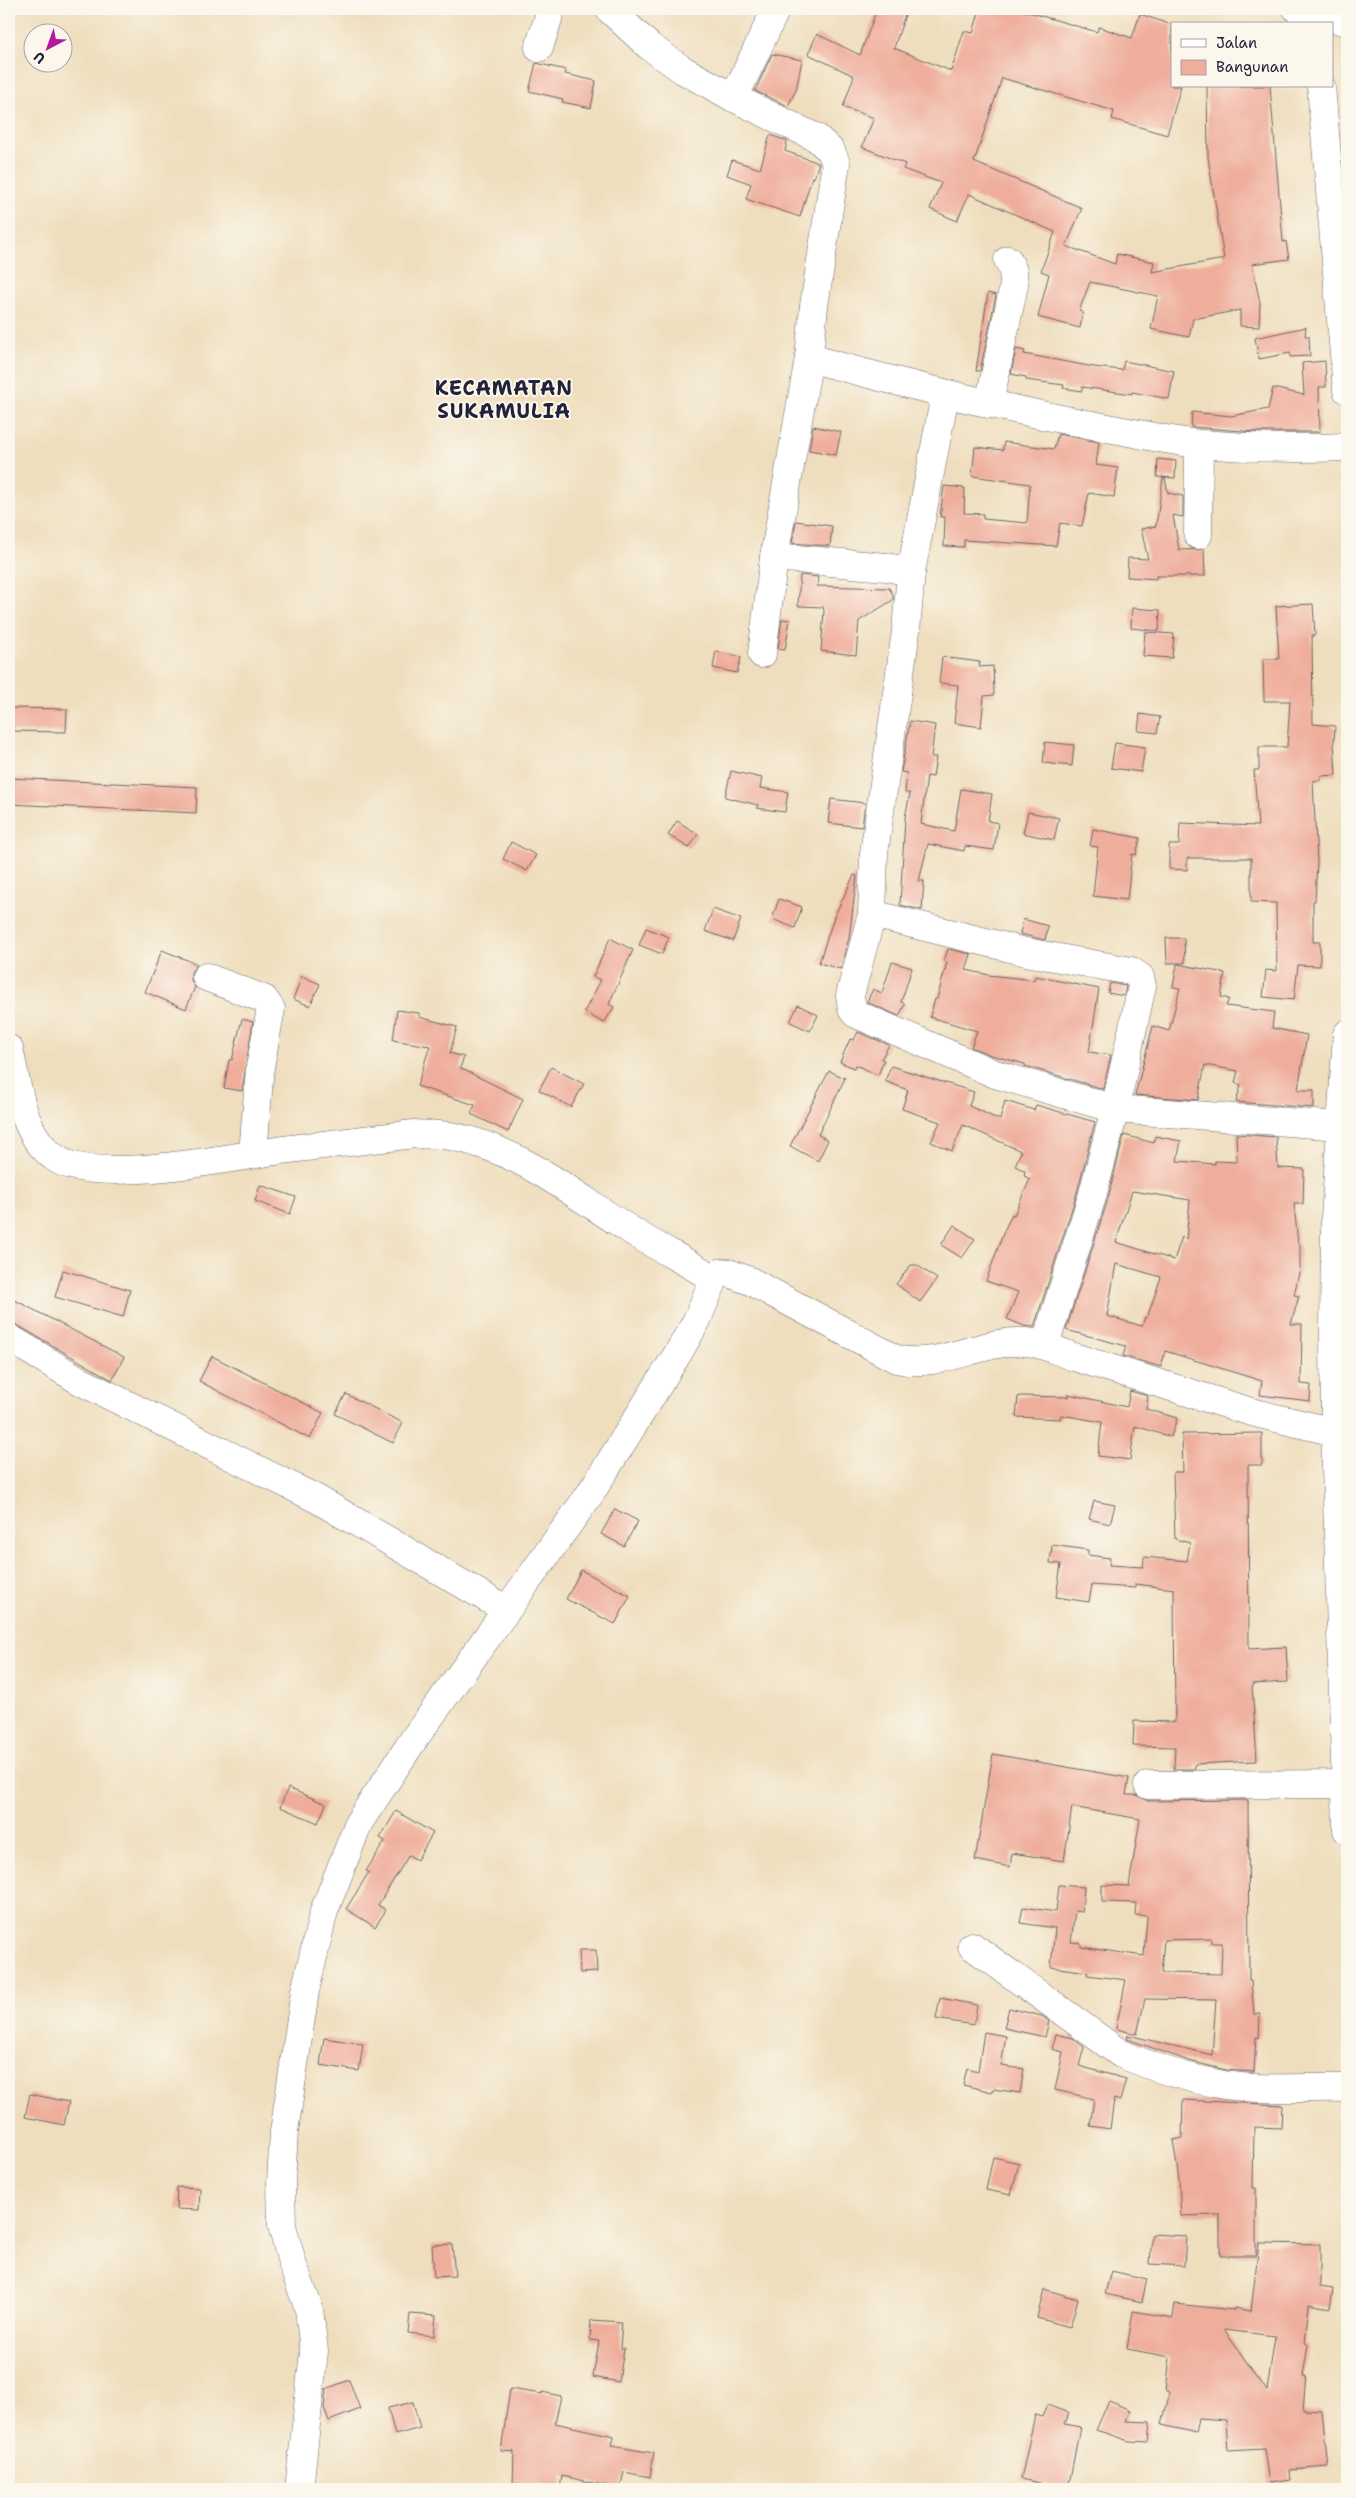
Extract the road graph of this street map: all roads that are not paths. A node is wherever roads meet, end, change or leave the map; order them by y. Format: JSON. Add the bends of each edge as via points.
{"nodes":[{"id":1,"x":551,"y":9,"type":"edge"},
{"id":2,"x":609,"y":9,"type":"edge"},
{"id":3,"x":776,"y":9,"type":"edge"},
{"id":4,"x":1310,"y":14,"type":"edge"},
{"id":5,"x":1347,"y":22,"type":"edge"},
{"id":6,"x":539,"y":48,"type":"dead end"},
{"id":7,"x":1321,"y":88,"type":"edge"},
{"id":8,"x":734,"y":98,"type":"junction"},
{"id":9,"x":1008,"y":260,"type":"dead end"},
{"id":10,"x":809,"y":358,"type":"junction"},
{"id":11,"x":1347,"y":390,"type":"edge"},
{"id":12,"x":945,"y":395,"type":"junction"},
{"id":13,"x":989,"y":404,"type":"junction"},
{"id":14,"x":1199,"y":444,"type":"junction"},
{"id":15,"x":1347,"y":447,"type":"edge"},
{"id":16,"x":1198,"y":535,"type":"dead end"},
{"id":17,"x":774,"y":557,"type":"junction"},
{"id":18,"x":911,"y":572,"type":"junction"},
{"id":19,"x":762,"y":654,"type":"dead end"},
{"id":20,"x":872,"y":914,"type":"junction"},
{"id":21,"x":206,"y":977,"type":"dead end"},
{"id":22,"x":1347,"y":1034,"type":"edge"},
{"id":23,"x":9,"y":1049,"type":"edge"},
{"id":24,"x":1115,"y":1109,"type":"junction"},
{"id":25,"x":1340,"y":1126,"type":"junction"},
{"id":26,"x":253,"y":1154,"type":"junction"},
{"id":27,"x":714,"y":1279,"type":"junction"},
{"id":28,"x":9,"y":1338,"type":"edge"},
{"id":29,"x":1045,"y":1345,"type":"junction"},
{"id":30,"x":1341,"y":1434,"type":"edge"},
{"id":31,"x":1342,"y":1521,"type":"edge"},
{"id":32,"x":508,"y":1610,"type":"junction"},
{"id":33,"x":1346,"y":1784,"type":"junction"},
{"id":34,"x":1148,"y":1785,"type":"dead end"},
{"id":35,"x":1347,"y":1821,"type":"edge"},
{"id":36,"x":1347,"y":1830,"type":"edge"},
{"id":37,"x":972,"y":1946,"type":"dead end"},
{"id":38,"x":1347,"y":2088,"type":"edge"},
{"id":39,"x":300,"y":2489,"type":"edge"}],
"edges":[{"from":1,"to":6,"type":"street"},
{"from":2,"to":8,"type":"street","via":[[649,46],[683,70]]},
{"from":3,"to":8,"type":"street"},
{"from":4,"to":5,"type":"street"},
{"from":7,"to":11,"type":"street"},
{"from":8,"to":10,"type":"street","via":[[816,138],[831,151],[836,162]]},
{"from":9,"to":13,"type":"street","via":[[1013,270],[1014,285]]},
{"from":10,"to":12,"type":"street"},
{"from":10,"to":17,"type":"street"},
{"from":12,"to":13,"type":"street"},
{"from":12,"to":18,"type":"street"},
{"from":13,"to":14,"type":"street"},
{"from":14,"to":15,"type":"street","via":[[1306,449]]},
{"from":14,"to":16,"type":"street"},
{"from":17,"to":18,"type":"street"},
{"from":17,"to":19,"type":"street"},
{"from":18,"to":20,"type":"street","via":[[906,631],[874,853]]},
{"from":20,"to":24,"type":"street","via":[[850,995],[856,1014],[995,1074]]},
{"from":20,"to":24,"type":"street","via":[[1026,952],[1137,974],[1142,986]]},
{"from":21,"to":26,"type":"street","via":[[264,999],[271,1010],[260,1067]]},
{"from":22,"to":25,"type":"street"},
{"from":23,"to":26,"type":"street","via":[[30,1129],[56,1159],[78,1167],[107,1169],[159,1167]]},
{"from":24,"to":25,"type":"street"},
{"from":24,"to":29,"type":"street","via":[[1092,1197]]},
{"from":25,"to":30,"type":"street","via":[[1335,1218]]},
{"from":26,"to":27,"type":"street","via":[[414,1134],[463,1139],[524,1162],[662,1251]]},
{"from":27,"to":29,"type":"street","via":[[720,1273],[729,1273],[750,1281],[896,1359],[908,1362],[924,1362],[1012,1342]]},
{"from":27,"to":32,"type":"street","via":[[696,1322],[590,1494]]},
{"from":28,"to":32,"type":"street","via":[[82,1382],[317,1499]]},
{"from":29,"to":30,"type":"street","via":[[1255,1413]]},
{"from":30,"to":31,"type":"street"},
{"from":31,"to":33,"type":"street"},
{"from":32,"to":39,"type":"street","via":[[414,1739],[360,1822],[324,1911],[307,1982],[284,2132],[280,2182],[282,2226],[310,2309],[314,2351]]},
{"from":33,"to":34,"type":"street"},
{"from":33,"to":35,"type":"street"},
{"from":35,"to":36,"type":"street"},
{"from":37,"to":38,"type":"street","via":[[1121,2054],[1142,2063],[1225,2085]]}]}
